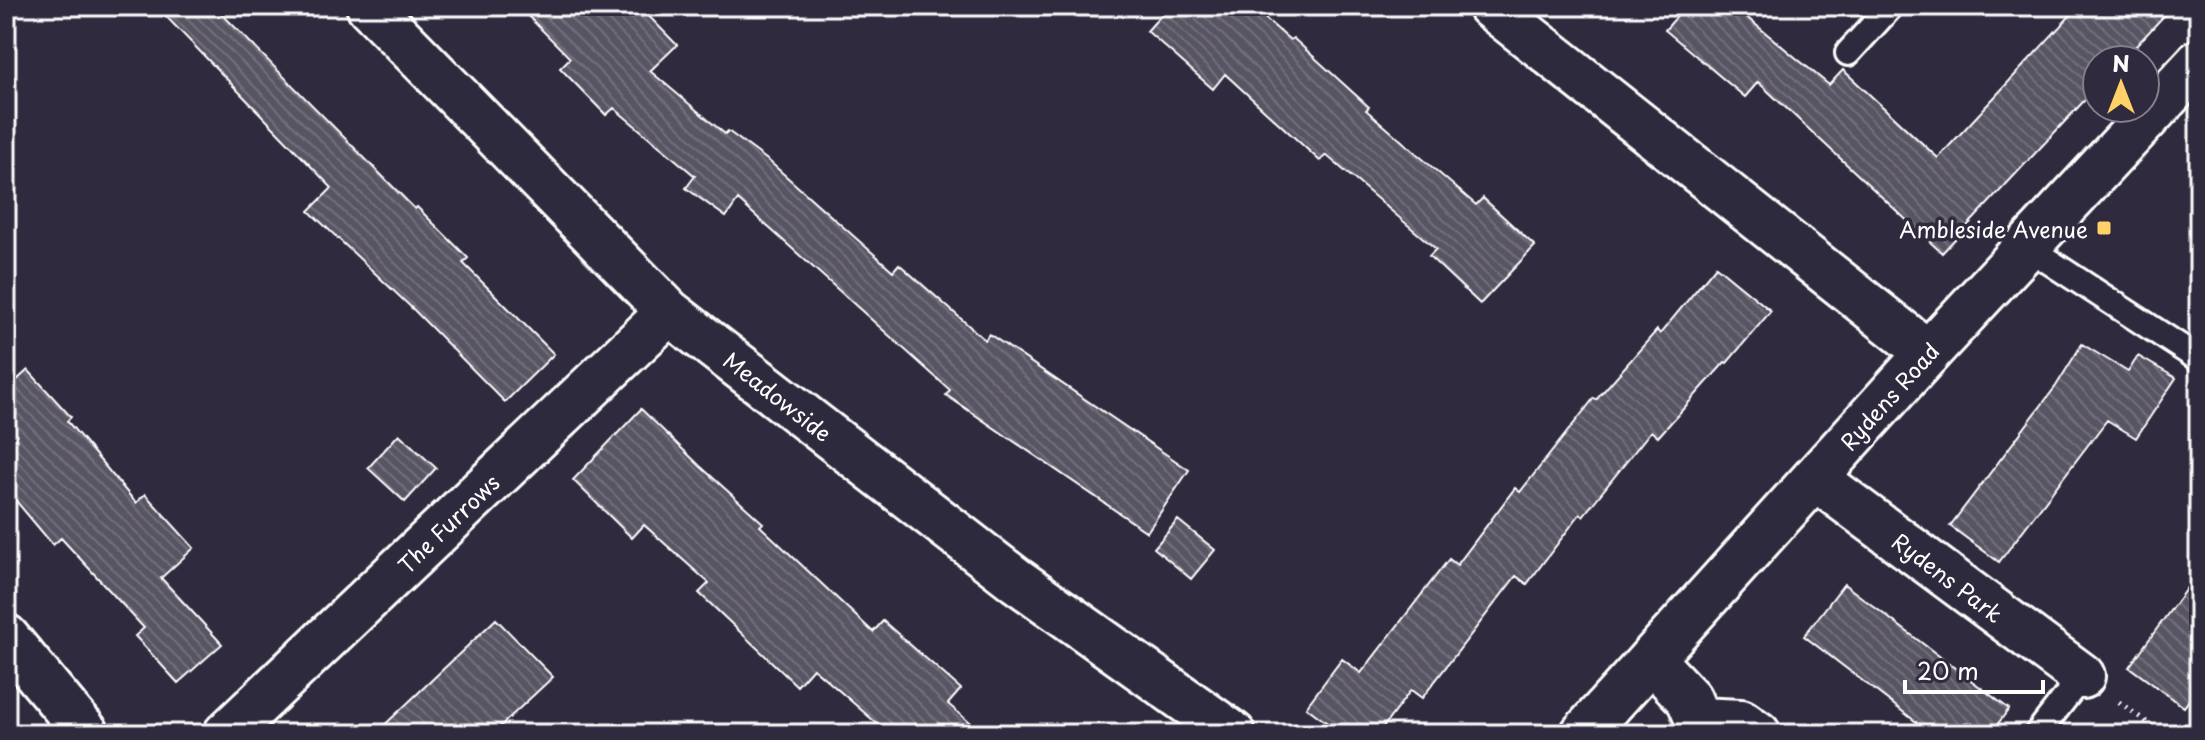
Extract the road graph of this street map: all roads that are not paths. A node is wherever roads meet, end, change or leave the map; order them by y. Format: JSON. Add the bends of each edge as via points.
{"nodes":[{"id":1,"x":369,"y":6,"type":"edge"},
{"id":2,"x":1490,"y":6,"type":"edge"},
{"id":3,"x":1891,"y":6,"type":"edge"},
{"id":4,"x":1848,"y":53,"type":"dead end"},
{"id":5,"x":2199,"y":62,"type":"edge"},
{"id":6,"x":2027,"y":247,"type":"junction"},
{"id":7,"x":669,"y":312,"type":"junction"},
{"id":8,"x":1928,"y":353,"type":"junction"},
{"id":9,"x":2199,"y":359,"type":"edge"},
{"id":10,"x":1815,"y":478,"type":"junction"},
{"id":11,"x":6,"y":637,"type":"edge"},
{"id":12,"x":1651,"y":659,"type":"junction"},
{"id":13,"x":2082,"y":676,"type":"joint"},
{"id":14,"x":1697,"y":727,"type":"edge"},
{"id":15,"x":87,"y":734,"type":"edge"},
{"id":16,"x":226,"y":734,"type":"edge"},
{"id":17,"x":1233,"y":734,"type":"edge"},
{"id":18,"x":1583,"y":734,"type":"edge"},
{"id":19,"x":1758,"y":734,"type":"edge"},
{"id":20,"x":2037,"y":734,"type":"edge"}],
"edges":[{"from":1,"to":7,"type":"street","name":"Meadowside"},
{"from":2,"to":8,"type":"street"},
{"from":3,"to":4,"type":"lane"},
{"from":5,"to":6,"type":"street","name":"Rydens Road"},
{"from":6,"to":8,"type":"street","name":"Rydens Road"},
{"from":6,"to":9,"type":"lane"},
{"from":7,"to":16,"type":"street","name":"The Furrows"},
{"from":7,"to":17,"type":"street","name":"Meadowside","via":[[1016,580]]},
{"from":8,"to":10,"type":"street","name":"Rydens Road"},
{"from":10,"to":12,"type":"street","name":"Rydens Road"},
{"from":10,"to":13,"type":"street","name":"Rydens Park"},
{"from":11,"to":15,"type":"street"},
{"from":12,"to":14,"type":"street","via":[[1689,699]]},
{"from":12,"to":18,"type":"street","name":"Rydens Road"},
{"from":13,"to":20,"type":"lane"},
{"from":14,"to":19,"type":"street","via":[[1741,722]]}]}
